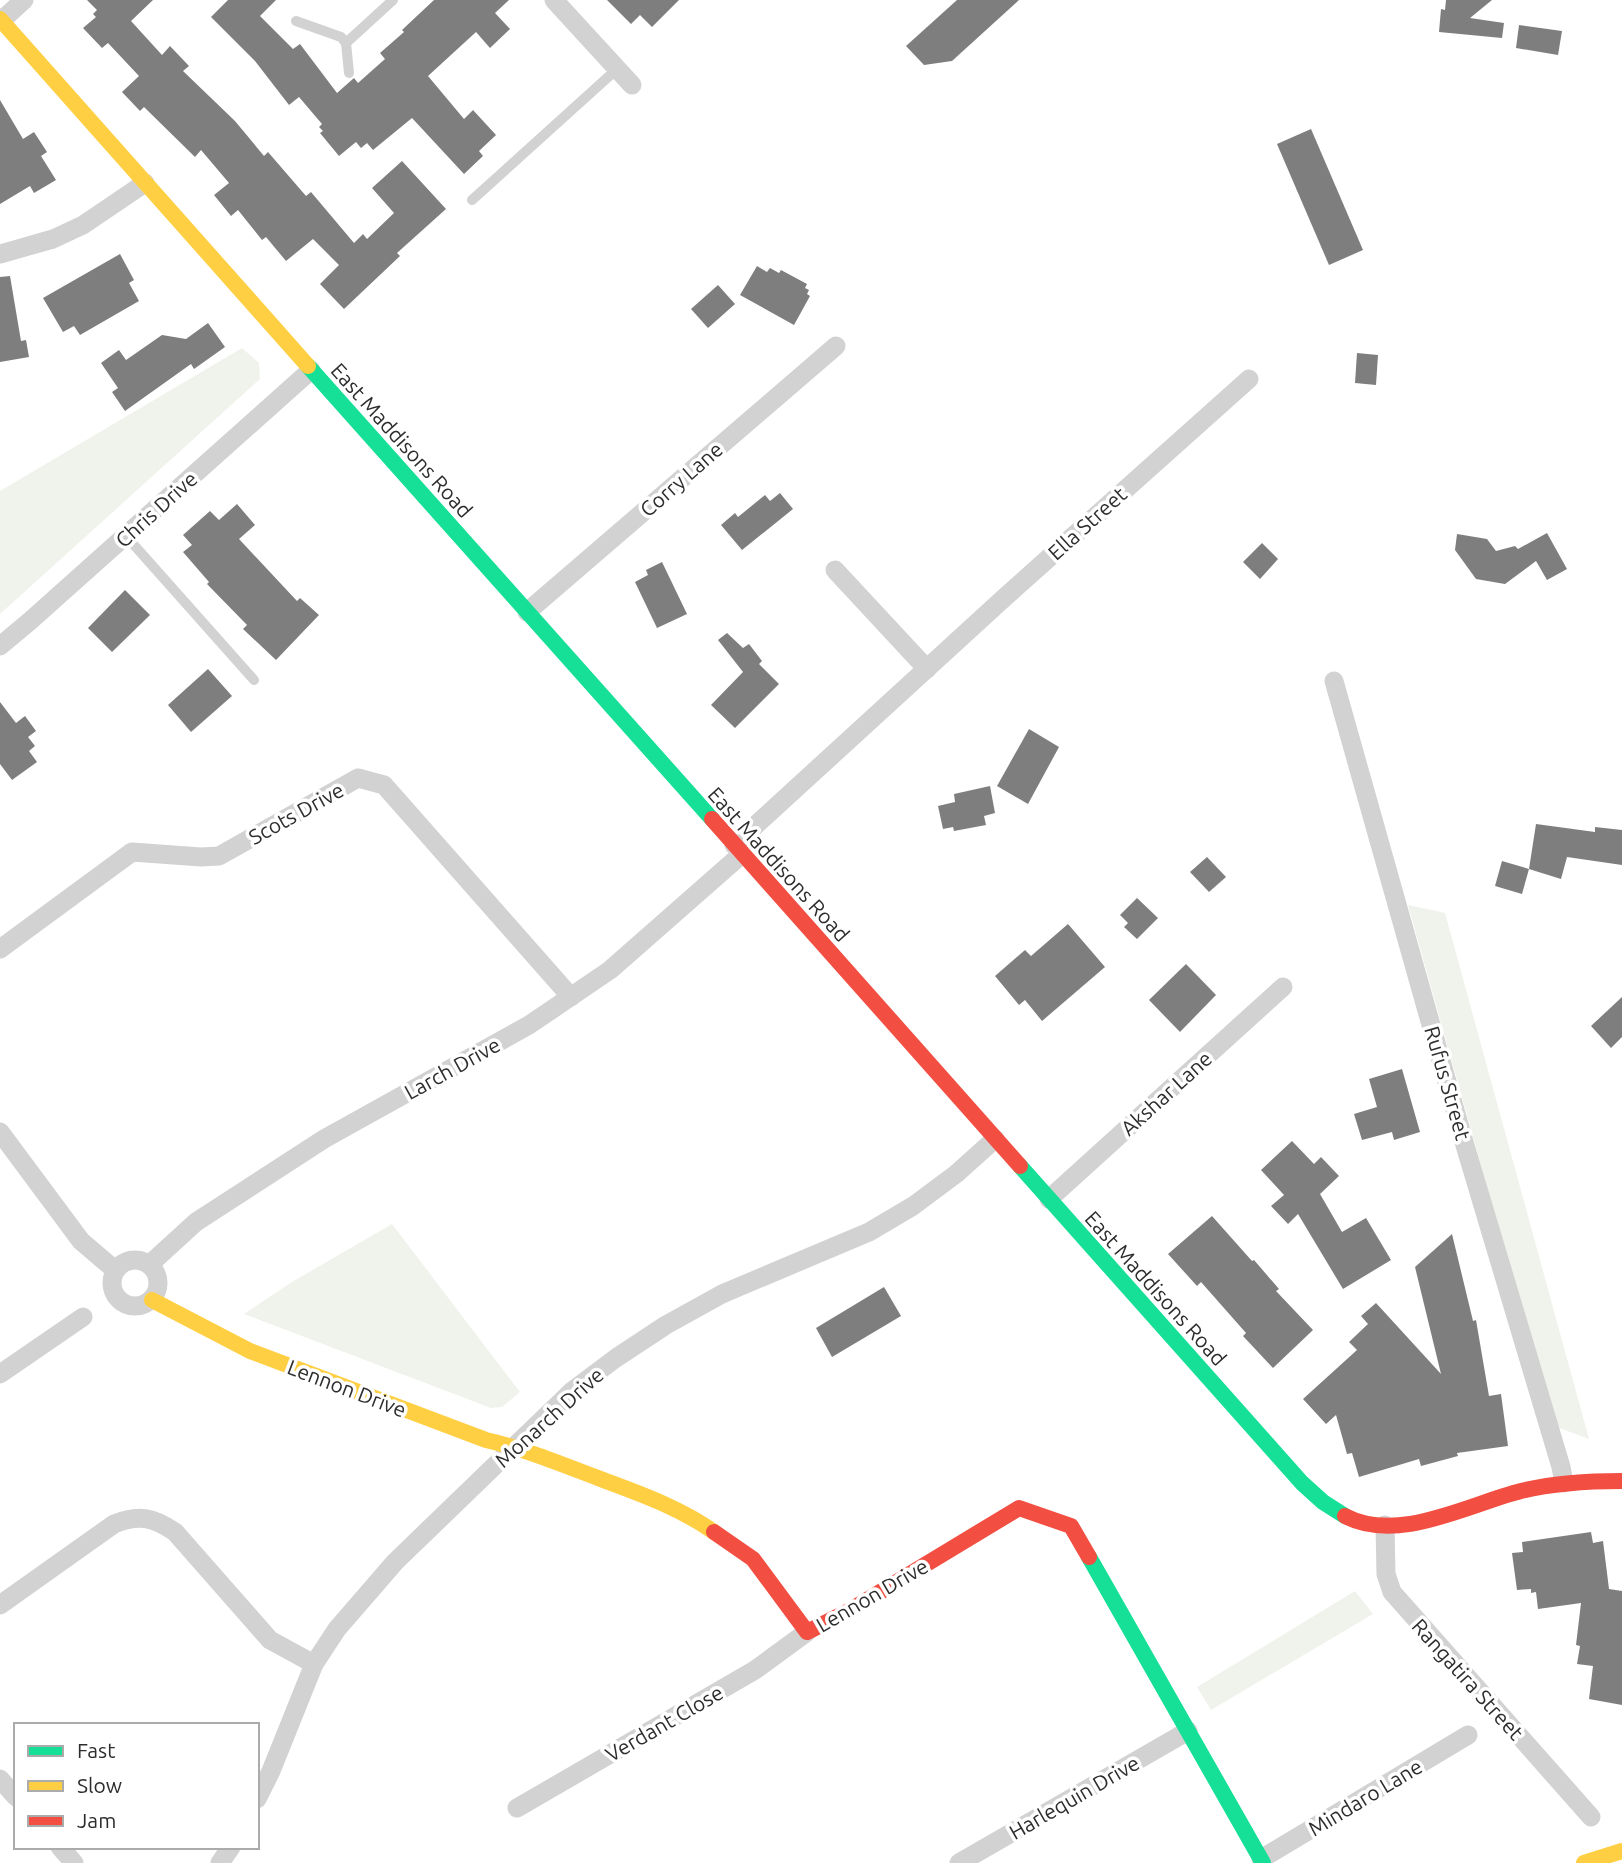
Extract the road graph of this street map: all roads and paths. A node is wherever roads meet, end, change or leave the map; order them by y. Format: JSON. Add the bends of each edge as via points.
{"nodes":[{"id":1,"x":24,"y":0,"type":"edge"},
{"id":2,"x":393,"y":0,"type":"edge"},
{"id":3,"x":554,"y":0,"type":"edge"},
{"id":4,"x":0,"y":20,"type":"edge"},
{"id":5,"x":296,"y":21,"type":"dead end"},
{"id":6,"x":346,"y":43,"type":"junction"},
{"id":7,"x":617,"y":69,"type":"junction"},
{"id":8,"x":349,"y":73,"type":"dead end"},
{"id":9,"x":632,"y":85,"type":"dead end"},
{"id":10,"x":145,"y":183,"type":"junction"},
{"id":11,"x":472,"y":200,"type":"dead end"},
{"id":12,"x":0,"y":254,"type":"edge"},
{"id":13,"x":836,"y":346,"type":"dead end"},
{"id":14,"x":311,"y":370,"type":"junction"},
{"id":15,"x":1249,"y":379,"type":"dead end"},
{"id":16,"x":126,"y":536,"type":"junction"},
{"id":17,"x":835,"y":570,"type":"dead end"},
{"id":18,"x":527,"y":612,"type":"junction"},
{"id":19,"x":0,"y":646,"type":"edge"},
{"id":20,"x":927,"y":669,"type":"junction"},
{"id":21,"x":254,"y":680,"type":"dead end"},
{"id":22,"x":1334,"y":681,"type":"dead end"},
{"id":23,"x":738,"y":850,"type":"junction"},
{"id":24,"x":0,"y":949,"type":"edge"},
{"id":25,"x":1283,"y":987,"type":"dead end"},
{"id":26,"x":571,"y":997,"type":"junction"},
{"id":27,"x":0,"y":1133,"type":"edge"},
{"id":28,"x":995,"y":1139,"type":"junction"},
{"id":29,"x":1049,"y":1199,"type":"junction"},
{"id":30,"x":150,"y":1264,"type":"junction"},
{"id":31,"x":115,"y":1269,"type":"junction"},
{"id":32,"x":152,"y":1300,"type":"junction"},
{"id":33,"x":83,"y":1317,"type":"dead end"},
{"id":34,"x":0,"y":1374,"type":"edge"},
{"id":35,"x":516,"y":1447,"type":"junction"},
{"id":36,"x":1622,"y":1481,"type":"edge"},
{"id":37,"x":1564,"y":1483,"type":"junction"},
{"id":38,"x":1385,"y":1525,"type":"junction"},
{"id":39,"x":0,"y":1605,"type":"edge"},
{"id":40,"x":807,"y":1632,"type":"junction"},
{"id":41,"x":314,"y":1664,"type":"junction"},
{"id":42,"x":1188,"y":1731,"type":"junction"},
{"id":43,"x":1468,"y":1735,"type":"dead end"},
{"id":44,"x":0,"y":1779,"type":"edge"},
{"id":45,"x":14,"y":1795,"type":"edge"},
{"id":46,"x":259,"y":1795,"type":"edge"},
{"id":47,"x":517,"y":1808,"type":"dead end"},
{"id":48,"x":1591,"y":1817,"type":"dead end"},
{"id":49,"x":62,"y":1849,"type":"edge"},
{"id":50,"x":1622,"y":1852,"type":"edge"},
{"id":51,"x":1262,"y":1861,"type":"edge"},
{"id":52,"x":74,"y":1863,"type":"edge"},
{"id":53,"x":959,"y":1863,"type":"edge"},
{"id":54,"x":1584,"y":1863,"type":"edge"}],
"edges":[{"from":1,"to":4,"type":"street"},
{"from":2,"to":6,"type":"lane"},
{"from":3,"to":7,"type":"street"},
{"from":4,"to":10,"type":"street","name":"East Maddisons Road"},
{"from":5,"to":6,"type":"lane","via":[[333,33]]},
{"from":6,"to":8,"type":"lane"},
{"from":7,"to":9,"type":"street"},
{"from":7,"to":11,"type":"lane"},
{"from":10,"to":12,"type":"street","via":[[83,225]]},
{"from":10,"to":14,"type":"street","name":"East Maddisons Road"},
{"from":13,"to":18,"type":"street","name":"Corry Lane"},
{"from":14,"to":16,"type":"street","name":"Chris Drive"},
{"from":14,"to":18,"type":"street","name":"East Maddisons Road"},
{"from":15,"to":20,"type":"street","name":"Ella Street"},
{"from":16,"to":19,"type":"street","name":"Chris Drive"},
{"from":16,"to":21,"type":"lane"},
{"from":17,"to":20,"type":"street"},
{"from":18,"to":23,"type":"street","name":"East Maddisons Road"},
{"from":20,"to":23,"type":"street","name":"Ella Street"},
{"from":22,"to":37,"type":"street","name":"Rufus Street"},
{"from":23,"to":26,"type":"street","name":"Larch Drive","via":[[610,970]]},
{"from":23,"to":28,"type":"street","name":"East Maddisons Road"},
{"from":24,"to":26,"type":"street","name":"Scots Drive","via":[[132,852],[219,856],[358,778],[384,785]]},
{"from":25,"to":29,"type":"street","name":"Akshar Lane"},
{"from":26,"to":30,"type":"street","name":"Larch Drive","via":[[324,1139],[196,1222]]},
{"from":27,"to":31,"type":"street","via":[[81,1241]]},
{"from":28,"to":29,"type":"street","name":"East Maddisons Road"},
{"from":28,"to":35,"type":"street","name":"Monarch Drive","via":[[956,1174],[870,1233],[722,1294],[666,1325],[572,1391]]},
{"from":29,"to":38,"type":"street","name":"East Maddisons Road","via":[[1316,1496],[1348,1517]]},
{"from":30,"to":31,"type":"street","via":[[132,1259]]},
{"from":30,"to":32,"type":"street","via":[[159,1282]]},
{"from":31,"to":32,"type":"street","name":"Lennon Drive","via":[[111,1279],[116,1298],[134,1307]]},
{"from":32,"to":35,"type":"street","name":"Lennon Drive","via":[[250,1351],[486,1440]]},
{"from":33,"to":34,"type":"street"},
{"from":35,"to":40,"type":"street","name":"Lennon Drive","via":[[660,1503],[710,1529],[753,1559]]},
{"from":35,"to":41,"type":"street","name":"Monarch Drive","via":[[395,1562],[337,1629]]},
{"from":36,"to":37,"type":"street","name":"East Maddisons Road"},
{"from":37,"to":38,"type":"street","name":"East Maddisons Road","via":[[1501,1496],[1430,1520]]},
{"from":38,"to":48,"type":"street","name":"Rangatira Street","via":[[1386,1574],[1392,1592]]},
{"from":39,"to":41,"type":"street","via":[[114,1524],[146,1518],[175,1532],[270,1640]]},
{"from":40,"to":42,"type":"street","name":"Lennon Drive","via":[[1019,1508],[1071,1526]]},
{"from":40,"to":47,"type":"street","name":"Verdant Close","via":[[755,1670]]},
{"from":41,"to":46,"type":"street","name":"Monarch Drive"},
{"from":42,"to":51,"type":"street","name":"Lennon Drive"},
{"from":42,"to":53,"type":"street","name":"Harlequin Drive"},
{"from":43,"to":51,"type":"street","name":"Mindaro Lane"},
{"from":44,"to":45,"type":"street"},
{"from":49,"to":52,"type":"street"},
{"from":50,"to":54,"type":"street"}]}
